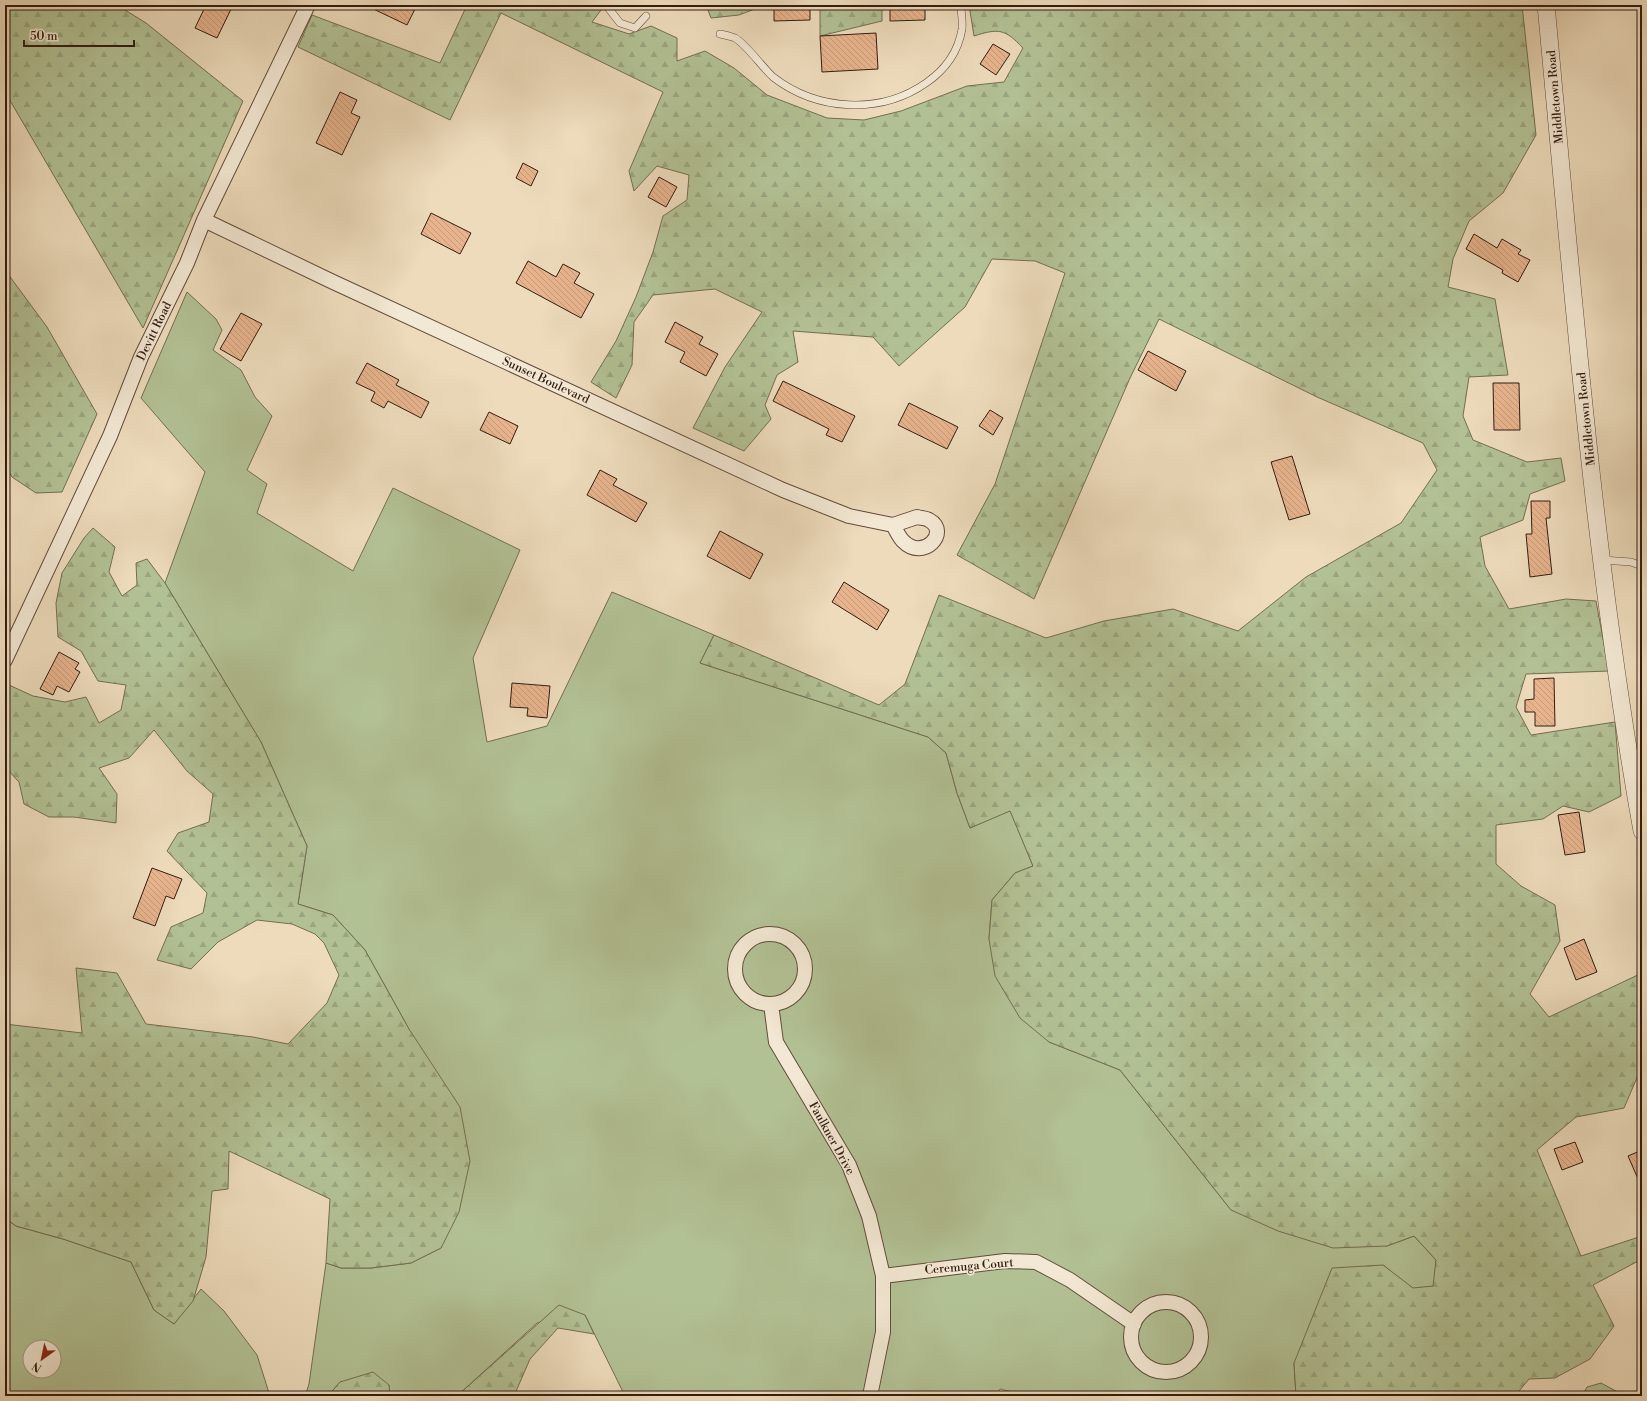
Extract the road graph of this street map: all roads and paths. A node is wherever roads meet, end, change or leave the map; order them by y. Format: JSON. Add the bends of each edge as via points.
{"nodes":[{"id":1,"x":308,"y":5,"type":"edge"},
{"id":2,"x":606,"y":5,"type":"edge"},
{"id":3,"x":961,"y":5,"type":"edge"},
{"id":4,"x":1546,"y":5,"type":"edge"},
{"id":5,"x":646,"y":16,"type":"dead end"},
{"id":6,"x":720,"y":34,"type":"dead end"},
{"id":7,"x":204,"y":220,"type":"junction"},
{"id":8,"x":893,"y":525,"type":"dead end"},
{"id":9,"x":1602,"y":560,"type":"junction"},
{"id":10,"x":1642,"y":566,"type":"edge"},
{"id":11,"x":5,"y":660,"type":"edge"},
{"id":12,"x":1642,"y":831,"type":"edge"},
{"id":13,"x":771,"y":1004,"type":"junction"},
{"id":14,"x":883,"y":1276,"type":"junction"},
{"id":15,"x":1134,"y":1324,"type":"junction"},
{"id":16,"x":870,"y":1396,"type":"edge"}],
"edges":[{"from":1,"to":7,"type":"street","name":"Devitt Road"},
{"from":2,"to":5,"type":"lane","via":[[620,23],[635,28]]},
{"from":3,"to":6,"type":"lane","via":[[962,28],[958,46],[947,65],[915,90],[873,105],[833,104],[809,96],[773,76],[736,39]]},
{"from":4,"to":9,"type":"street","name":"Middletown Road","via":[[1587,438]]},
{"from":7,"to":8,"type":"street","name":"Sunset Boulevard","via":[[783,490],[849,516]]},
{"from":7,"to":11,"type":"street","name":"Devitt Road","via":[[187,263],[141,357],[110,436]]},
{"from":9,"to":10,"type":"lane","via":[[1631,562]]},
{"from":9,"to":12,"type":"street","name":"Middletown Road","via":[[1617,676]]},
{"from":13,"to":13,"type":"street","via":[[761,1003],[746,995],[740,988],[735,971],[739,954],[744,947],[750,941],[766,935],[775,935],[792,942],[799,949],[805,967],[802,985],[796,993],[780,1003]]},
{"from":13,"to":14,"type":"street","name":"Faulkner Drive","via":[[776,1042],[849,1164],[869,1216]]},
{"from":14,"to":15,"type":"street","name":"Ceremuga Court","via":[[1005,1261],[1036,1262],[1070,1280]]},
{"from":14,"to":16,"type":"street","name":"Faulkner Drive","via":[[883,1332]]},
{"from":15,"to":15,"type":"street","via":[[1131,1336],[1135,1354],[1147,1367],[1155,1370],[1173,1372],[1182,1368],[1190,1363],[1200,1348],[1201,1338],[1197,1320],[1184,1307],[1175,1303],[1157,1303],[1148,1307],[1141,1312]]}]}
